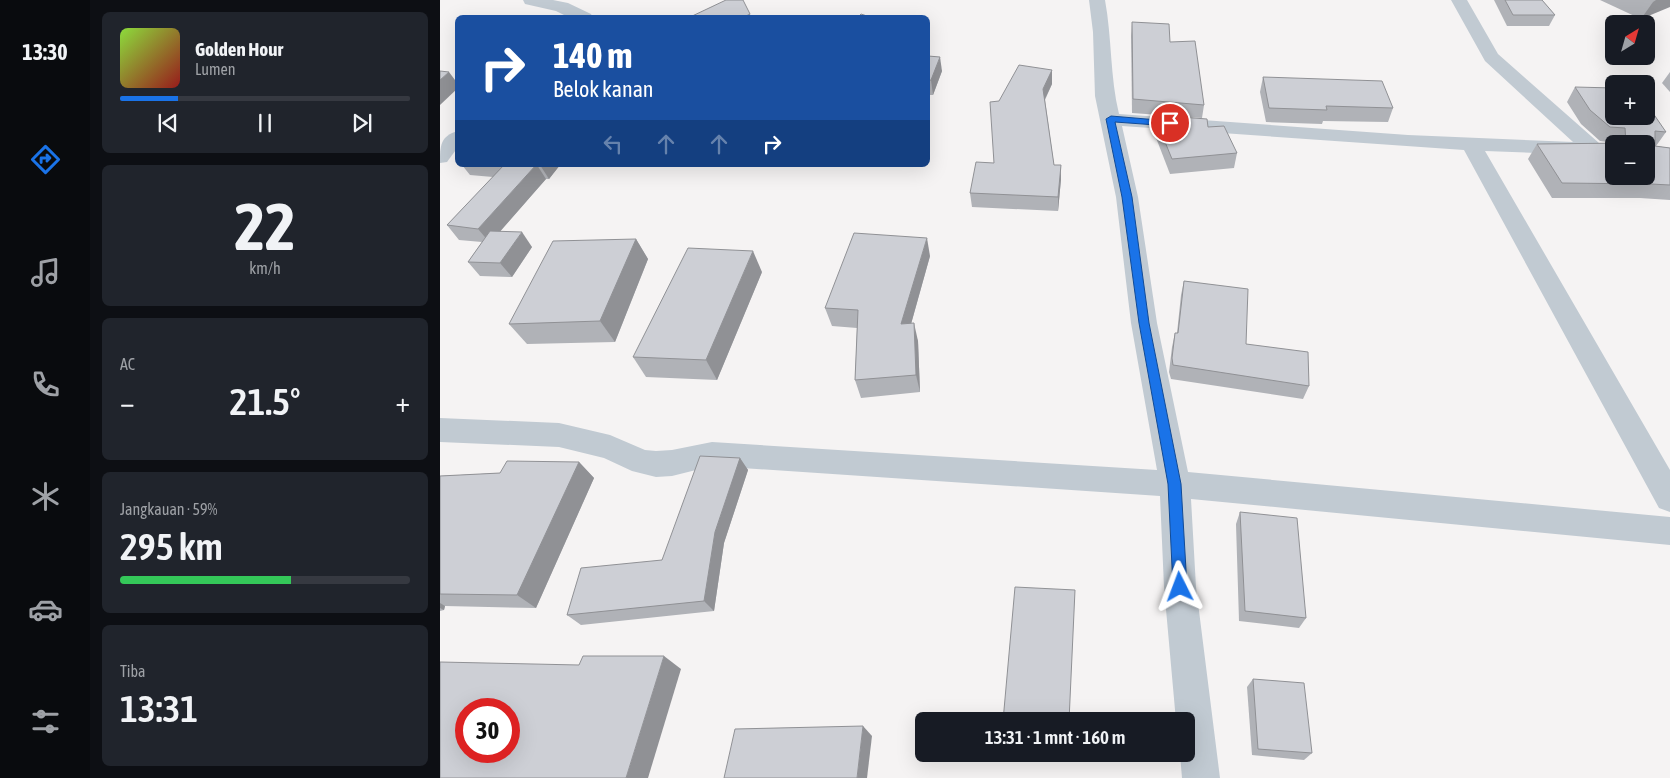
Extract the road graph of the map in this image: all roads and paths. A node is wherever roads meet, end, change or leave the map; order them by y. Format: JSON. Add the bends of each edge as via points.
{"nodes":[{"id":1,"x":531,"y":0,"type":"edge"},
{"id":2,"x":1097,"y":0,"type":"edge"},
{"id":3,"x":1459,"y":0,"type":"edge"},
{"id":4,"x":567,"y":3,"type":"edge"},
{"id":5,"x":581,"y":15,"type":"edge"},
{"id":6,"x":1111,"y":119,"type":"junction"},
{"id":7,"x":450,"y":138,"type":"edge"},
{"id":8,"x":1471,"y":144,"type":"junction"},
{"id":9,"x":1593,"y":149,"type":"junction"},
{"id":10,"x":1605,"y":150,"type":"edge"},
{"id":11,"x":440,"y":157,"type":"edge"},
{"id":12,"x":440,"y":430,"type":"edge"},
{"id":13,"x":1175,"y":484,"type":"junction"},
{"id":14,"x":1670,"y":498,"type":"edge"},
{"id":15,"x":1670,"y":531,"type":"edge"},
{"id":16,"x":1201,"y":778,"type":"edge"}],
"edges":[{"from":1,"to":4,"type":"street"},
{"from":2,"to":6,"type":"street","via":[[1105,96]]},
{"from":3,"to":9,"type":"street","via":[[1491,57]]},
{"from":4,"to":5,"type":"street"},
{"from":6,"to":8,"type":"street"},
{"from":6,"to":13,"type":"street","via":[[1127,197],[1144,323]]},
{"from":7,"to":11,"type":"street"},
{"from":8,"to":9,"type":"street"},
{"from":8,"to":14,"type":"street"},
{"from":9,"to":10,"type":"street"},
{"from":12,"to":13,"type":"street","via":[[559,435],[610,447],[642,462],[656,464],[712,454]]},
{"from":13,"to":15,"type":"street"},
{"from":13,"to":16,"type":"street","via":[[1180,587]]}]}
